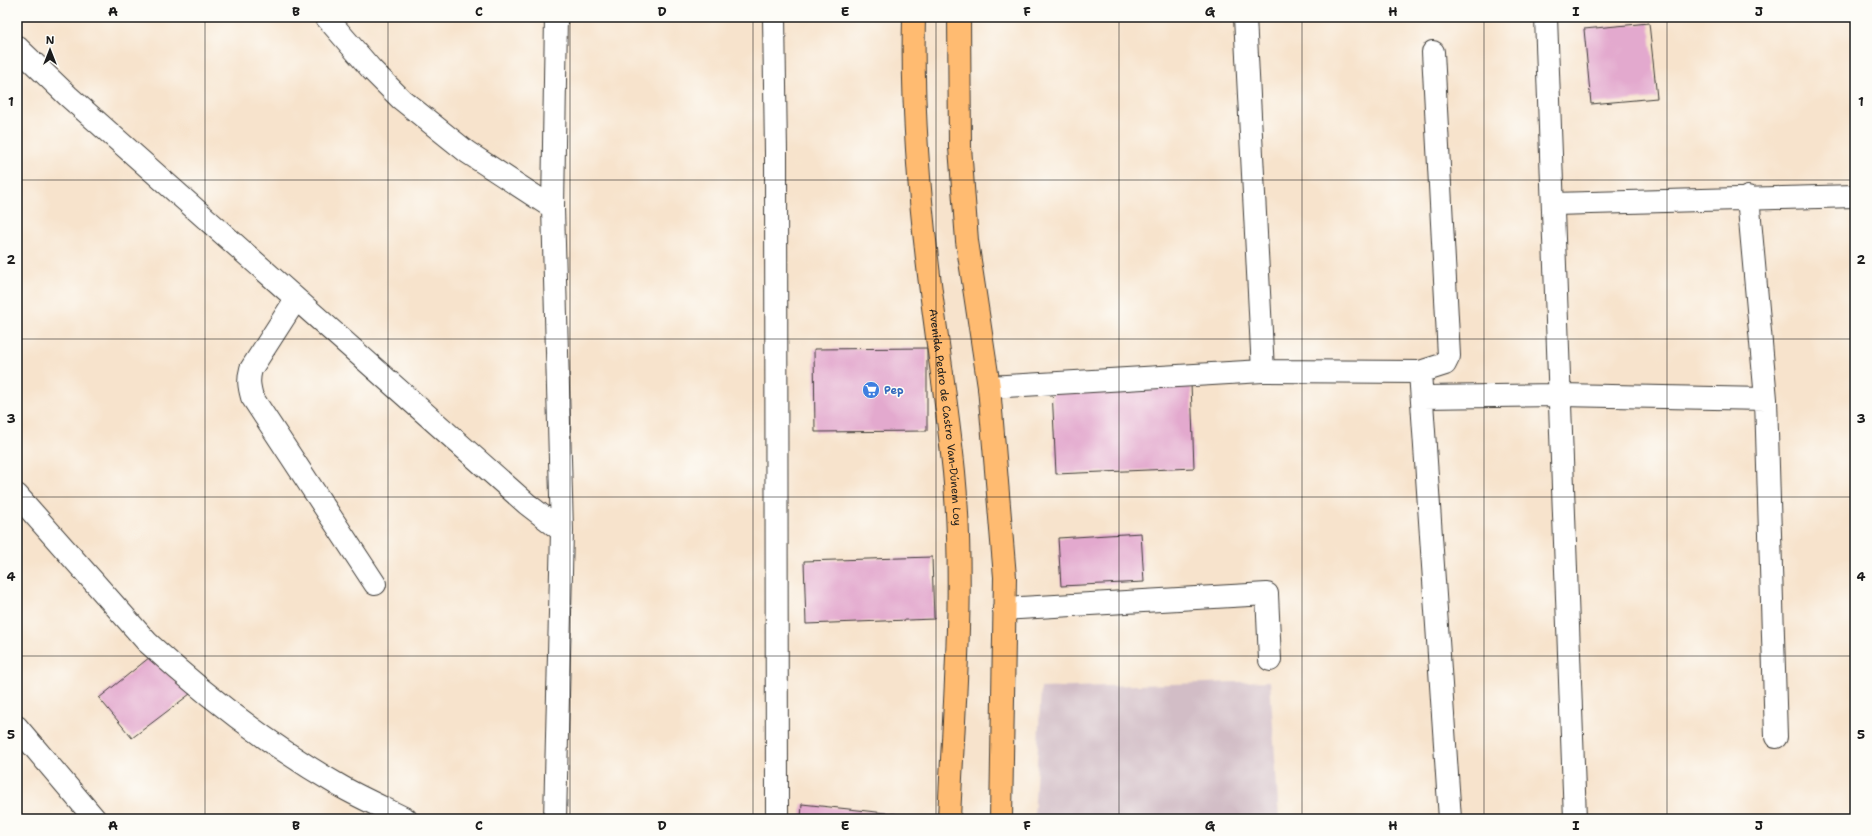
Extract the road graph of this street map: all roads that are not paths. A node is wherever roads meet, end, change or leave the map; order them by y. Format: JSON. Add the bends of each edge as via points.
{"nodes":[{"id":1,"x":326,"y":17,"type":"edge"},
{"id":2,"x":556,"y":17,"type":"edge"},
{"id":3,"x":774,"y":17,"type":"edge"},
{"id":4,"x":914,"y":17,"type":"edge"},
{"id":5,"x":959,"y":17,"type":"edge"},
{"id":6,"x":1245,"y":17,"type":"edge"},
{"id":7,"x":1546,"y":17,"type":"edge"},
{"id":8,"x":17,"y":47,"type":"edge"},
{"id":9,"x":1433,"y":52,"type":"dead end"},
{"id":10,"x":1855,"y":196,"type":"edge"},
{"id":11,"x":1748,"y":197,"type":"junction"},
{"id":12,"x":1554,"y":204,"type":"junction"},
{"id":13,"x":553,"y":208,"type":"junction"},
{"id":14,"x":296,"y":299,"type":"junction"},
{"id":15,"x":1263,"y":371,"type":"junction"},
{"id":16,"x":1420,"y":372,"type":"junction"},
{"id":17,"x":989,"y":387,"type":"junction"},
{"id":18,"x":1560,"y":395,"type":"junction"},
{"id":19,"x":1423,"y":397,"type":"junction"},
{"id":20,"x":1766,"y":399,"type":"junction"},
{"id":21,"x":17,"y":495,"type":"edge"},
{"id":22,"x":562,"y":531,"type":"junction"},
{"id":23,"x":375,"y":584,"type":"dead end"},
{"id":24,"x":1004,"y":609,"type":"junction"},
{"id":25,"x":1270,"y":660,"type":"dead end"},
{"id":26,"x":17,"y":726,"type":"edge"},
{"id":27,"x":1776,"y":737,"type":"dead end"},
{"id":28,"x":95,"y":819,"type":"edge"},
{"id":29,"x":406,"y":819,"type":"edge"},
{"id":30,"x":555,"y":819,"type":"edge"},
{"id":31,"x":777,"y":819,"type":"edge"},
{"id":32,"x":949,"y":819,"type":"edge"},
{"id":33,"x":1001,"y":819,"type":"edge"},
{"id":34,"x":1450,"y":819,"type":"edge"},
{"id":35,"x":1576,"y":819,"type":"edge"}],
"edges":[{"from":1,"to":13,"type":"street","via":[[401,99],[467,152]]},
{"from":2,"to":13,"type":"street"},
{"from":3,"to":31,"type":"street"},
{"from":4,"to":32,"type":"highway","name":"Avenida Pedro de Castro Van-Dúnem Loy","via":[[917,158],[954,473],[960,576]]},
{"from":5,"to":17,"type":"highway","via":[[960,147],[966,226]]},
{"from":6,"to":15,"type":"street"},
{"from":7,"to":12,"type":"street"},
{"from":8,"to":14,"type":"street","via":[[68,96]]},
{"from":9,"to":16,"type":"street","via":[[1449,356],[1445,364]]},
{"from":10,"to":11,"type":"street"},
{"from":11,"to":12,"type":"street"},
{"from":11,"to":20,"type":"street"},
{"from":12,"to":18,"type":"street"},
{"from":13,"to":22,"type":"street"},
{"from":14,"to":22,"type":"street","via":[[527,504]]},
{"from":14,"to":23,"type":"street","via":[[251,369],[249,388],[252,397]]},
{"from":15,"to":16,"type":"street"},
{"from":15,"to":17,"type":"street"},
{"from":16,"to":19,"type":"street"},
{"from":17,"to":24,"type":"highway","via":[[1005,577]]},
{"from":18,"to":19,"type":"street"},
{"from":18,"to":20,"type":"street"},
{"from":18,"to":35,"type":"street"},
{"from":19,"to":34,"type":"street"},
{"from":20,"to":27,"type":"street"},
{"from":21,"to":29,"type":"street","via":[[147,642],[170,662],[244,721],[311,767],[341,786]]},
{"from":22,"to":30,"type":"street"},
{"from":24,"to":25,"type":"street","via":[[1267,594]]},
{"from":24,"to":33,"type":"highway"},
{"from":26,"to":28,"type":"street"}]}
